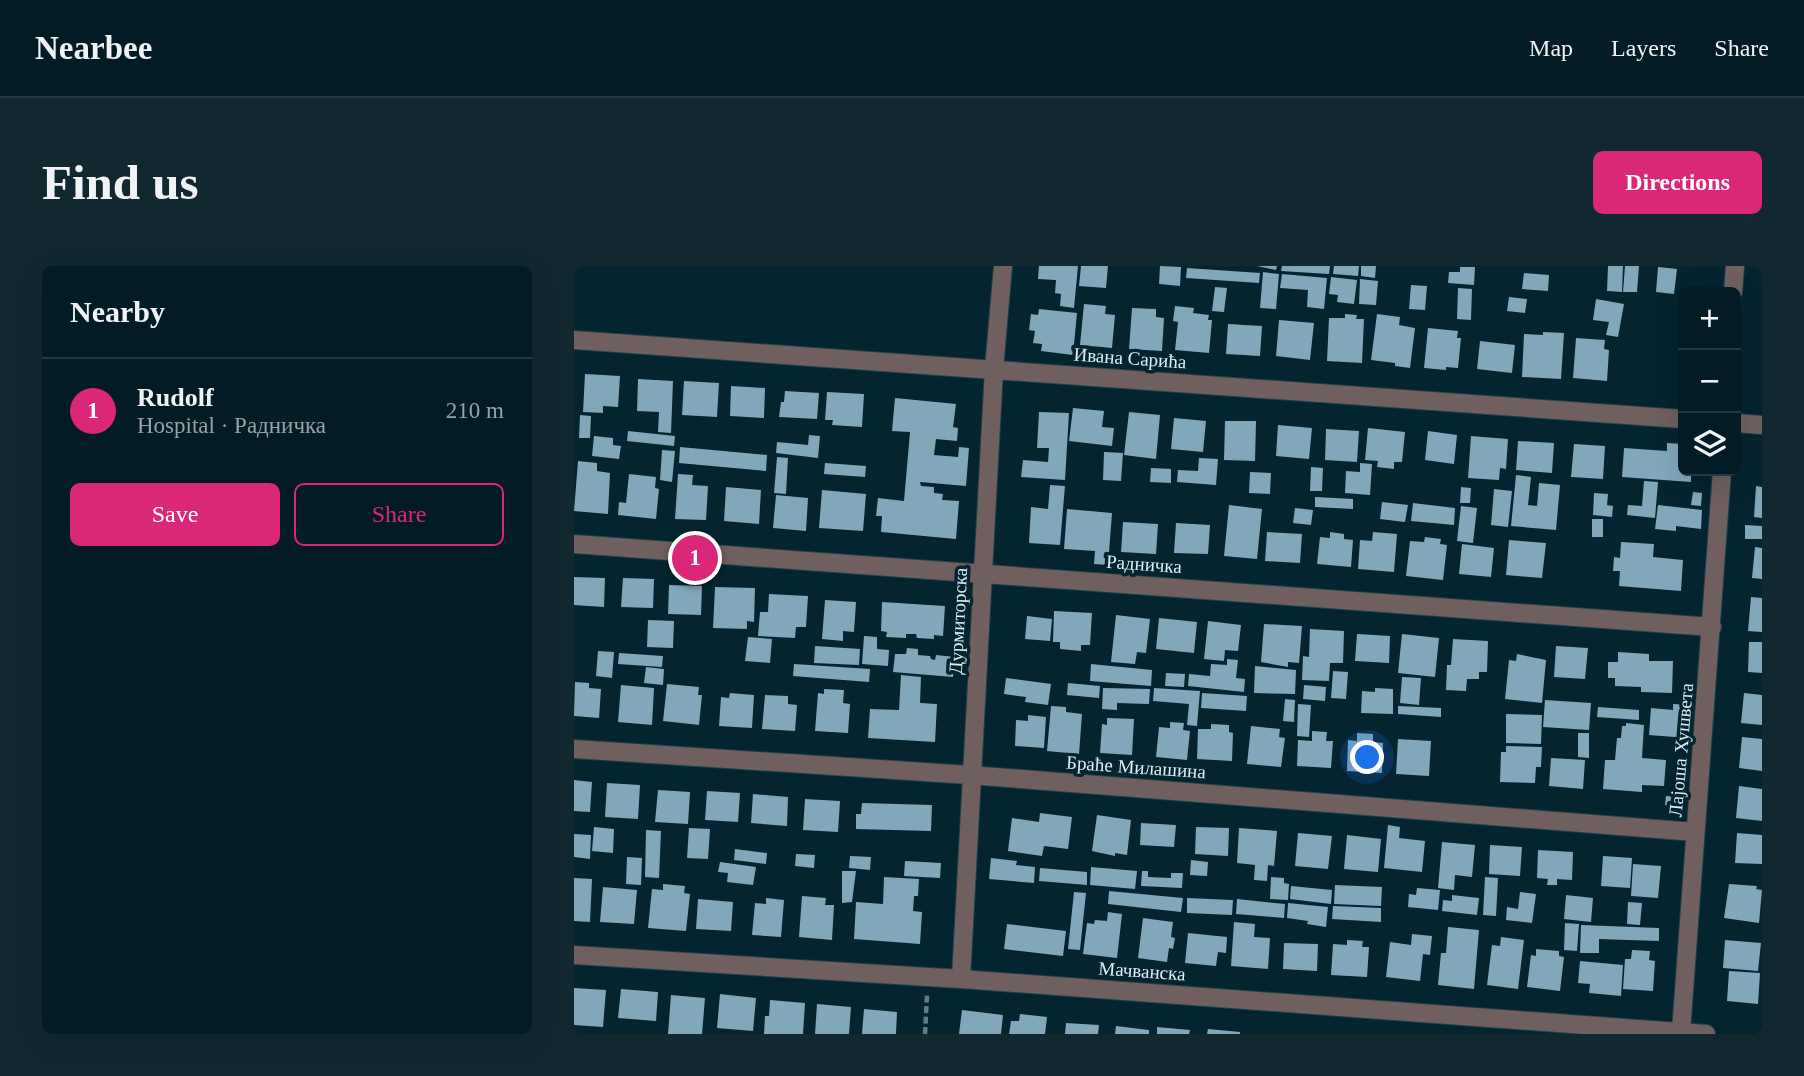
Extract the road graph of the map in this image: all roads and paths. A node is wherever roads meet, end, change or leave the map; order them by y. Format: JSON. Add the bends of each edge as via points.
{"nodes":[{"id":1,"x":1003,"y":266,"type":"edge"},
{"id":2,"x":1735,"y":266,"type":"edge"},
{"id":3,"x":1733,"y":287,"type":"edge"},
{"id":4,"x":574,"y":340,"type":"edge"},
{"id":5,"x":994,"y":369,"type":"junction"},
{"id":6,"x":1678,"y":419,"type":"edge"},
{"id":7,"x":1741,"y":423,"type":"edge"},
{"id":8,"x":1762,"y":425,"type":"edge"},
{"id":9,"x":1722,"y":476,"type":"edge"},
{"id":10,"x":574,"y":544,"type":"edge"},
{"id":11,"x":982,"y":573,"type":"junction"},
{"id":12,"x":1712,"y":627,"type":"junction"},
{"id":13,"x":574,"y":749,"type":"edge"},
{"id":14,"x":970,"y":775,"type":"junction"},
{"id":15,"x":1695,"y":832,"type":"junction"},
{"id":16,"x":574,"y":955,"type":"edge"},
{"id":17,"x":928,"y":977,"type":"junction"},
{"id":18,"x":961,"y":979,"type":"junction"},
{"id":19,"x":1681,"y":1032,"type":"edge"},
{"id":20,"x":925,"y":1034,"type":"edge"},
{"id":21,"x":1706,"y":1034,"type":"edge"}],
"edges":[{"from":1,"to":5,"type":"street","name":"Дурмиторска"},
{"from":2,"to":3,"type":"street"},
{"from":4,"to":5,"type":"street","name":"Ивана Сарића"},
{"from":5,"to":6,"type":"street","name":"Ивана Сарића"},
{"from":5,"to":11,"type":"street","name":"Дурмиторска"},
{"from":7,"to":8,"type":"street"},
{"from":9,"to":12,"type":"street","name":"Лајоша Хушвета"},
{"from":10,"to":11,"type":"street","name":"Радничка"},
{"from":11,"to":12,"type":"street","name":"Радничка"},
{"from":11,"to":14,"type":"street","name":"Дурмиторска"},
{"from":12,"to":15,"type":"street","name":"Лајоша Хушвета"},
{"from":13,"to":14,"type":"street","name":"Браће Милашина"},
{"from":14,"to":15,"type":"street","name":"Браће Милашина"},
{"from":14,"to":18,"type":"street","name":"Дурмиторска"},
{"from":15,"to":19,"type":"street","name":"Лајоша Хушвета"},
{"from":16,"to":17,"type":"street","name":"Мачванска"},
{"from":17,"to":18,"type":"street","name":"Мачванска"},
{"from":17,"to":20,"type":"path"},
{"from":18,"to":19,"type":"street","name":"Мачванска"},
{"from":19,"to":21,"type":"street","name":"Мачванска"}]}
